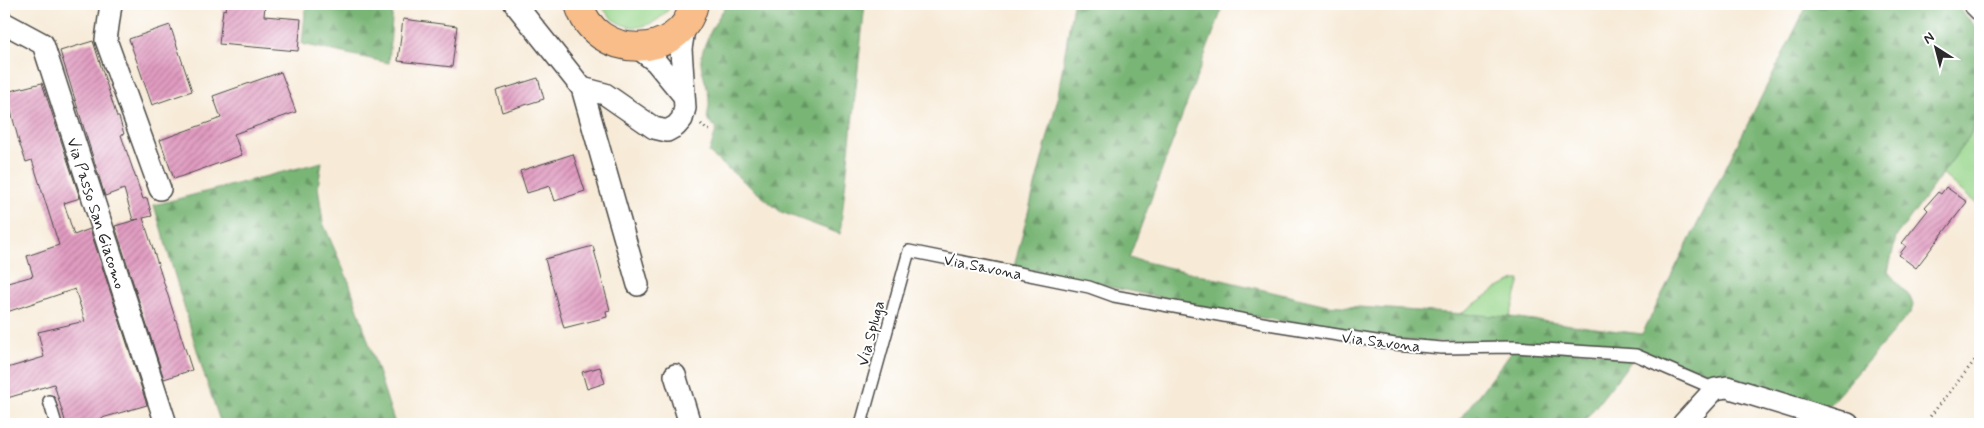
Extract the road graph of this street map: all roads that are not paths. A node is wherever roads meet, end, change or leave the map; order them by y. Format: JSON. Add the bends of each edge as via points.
{"nodes":[{"id":1,"x":111,"y":4,"type":"edge"},
{"id":2,"x":515,"y":4,"type":"edge"},
{"id":3,"x":1974,"y":4,"type":"edge"},
{"id":4,"x":579,"y":5,"type":"edge"},
{"id":5,"x":692,"y":10,"type":"edge"},
{"id":6,"x":1980,"y":10,"type":"edge"},
{"id":7,"x":4,"y":23,"type":"edge"},
{"id":8,"x":637,"y":47,"type":"junction"},
{"id":9,"x":582,"y":88,"type":"junction"},
{"id":10,"x":684,"y":96,"type":"junction"},
{"id":11,"x":160,"y":189,"type":"dead end"},
{"id":12,"x":909,"y":251,"type":"joint"},
{"id":13,"x":638,"y":284,"type":"dead end"},
{"id":14,"x":676,"y":375,"type":"dead end"},
{"id":15,"x":1715,"y":389,"type":"junction"},
{"id":16,"x":49,"y":401,"type":"dead end"},
{"id":17,"x":56,"y":424,"type":"edge"},
{"id":18,"x":166,"y":424,"type":"edge"},
{"id":19,"x":690,"y":424,"type":"edge"},
{"id":20,"x":861,"y":424,"type":"edge"},
{"id":21,"x":1683,"y":424,"type":"edge"},
{"id":22,"x":1848,"y":424,"type":"edge"}],
"edges":[{"from":1,"to":11,"type":"street","via":[[106,40]]},
{"from":2,"to":9,"type":"street"},
{"from":3,"to":6,"type":"street"},
{"from":4,"to":8,"type":"main road","via":[[587,22],[598,34],[612,42]]},
{"from":5,"to":8,"type":"main road","via":[[674,35],[660,43]]},
{"from":5,"to":10,"type":"street","via":[[681,49]]},
{"from":7,"to":18,"type":"street","name":"Via Passo San Giacomo","via":[[43,44]]},
{"from":8,"to":10,"type":"street","via":[[656,62]]},
{"from":9,"to":10,"type":"street","via":[[605,94],[654,128],[667,131],[682,118]]},
{"from":9,"to":13,"type":"street"},
{"from":12,"to":15,"type":"lane","name":"Via Savona","via":[[1090,287],[1114,296],[1336,336],[1442,348],[1515,347],[1636,356]]},
{"from":12,"to":20,"type":"lane","name":"Via Spluga"},
{"from":14,"to":19,"type":"street"},
{"from":15,"to":21,"type":"street"},
{"from":15,"to":22,"type":"street","name":"Via Savona","via":[[1728,387]]},
{"from":16,"to":17,"type":"lane"}]}
